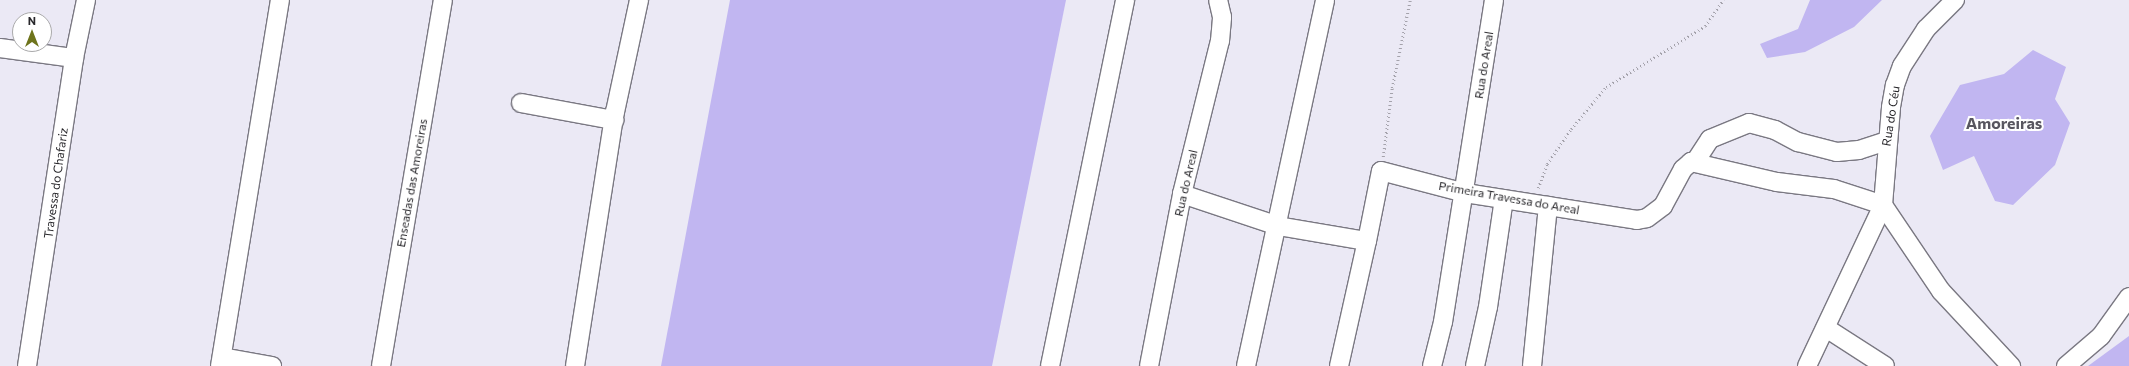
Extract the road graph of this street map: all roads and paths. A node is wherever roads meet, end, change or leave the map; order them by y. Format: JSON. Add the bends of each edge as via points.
{"nodes":[{"id":1,"x":86,"y":0,"type":"edge"},
{"id":2,"x":280,"y":0,"type":"edge"},
{"id":3,"x":443,"y":0,"type":"edge"},
{"id":4,"x":639,"y":0,"type":"edge"},
{"id":5,"x":1125,"y":0,"type":"edge"},
{"id":6,"x":1218,"y":0,"type":"edge"},
{"id":7,"x":1325,"y":0,"type":"edge"},
{"id":8,"x":1410,"y":0,"type":"edge"},
{"id":9,"x":1494,"y":0,"type":"edge"},
{"id":10,"x":1723,"y":0,"type":"edge"},
{"id":11,"x":1955,"y":0,"type":"edge"},
{"id":12,"x":0,"y":48,"type":"edge"},
{"id":13,"x":74,"y":58,"type":"junction"},
{"id":14,"x":521,"y":104,"type":"dead end"},
{"id":15,"x":614,"y":120,"type":"junction"},
{"id":16,"x":1887,"y":141,"type":"junction"},
{"id":17,"x":1689,"y":166,"type":"junction"},
{"id":18,"x":1381,"y":171,"type":"junction"},
{"id":19,"x":1465,"y":193,"type":"junction"},
{"id":20,"x":1182,"y":194,"type":"junction"},
{"id":21,"x":1504,"y":199,"type":"junction"},
{"id":22,"x":1540,"y":205,"type":"junction"},
{"id":23,"x":1883,"y":205,"type":"junction"},
{"id":24,"x":1278,"y":226,"type":"junction"},
{"id":25,"x":1367,"y":240,"type":"junction"},
{"id":26,"x":2129,"y":297,"type":"edge"},
{"id":27,"x":1826,"y":328,"type":"junction"},
{"id":28,"x":221,"y":361,"type":"edge"},
{"id":29,"x":28,"y":366,"type":"edge"},
{"id":30,"x":272,"y":366,"type":"edge"},
{"id":31,"x":381,"y":366,"type":"edge"},
{"id":32,"x":575,"y":366,"type":"edge"},
{"id":33,"x":1050,"y":366,"type":"edge"},
{"id":34,"x":1149,"y":366,"type":"edge"},
{"id":35,"x":1246,"y":366,"type":"edge"},
{"id":36,"x":1339,"y":366,"type":"edge"},
{"id":37,"x":1432,"y":366,"type":"edge"},
{"id":38,"x":1475,"y":366,"type":"edge"},
{"id":39,"x":1532,"y":366,"type":"edge"},
{"id":40,"x":1807,"y":366,"type":"edge"},
{"id":41,"x":1885,"y":366,"type":"edge"},
{"id":42,"x":2011,"y":366,"type":"edge"},
{"id":43,"x":2066,"y":366,"type":"edge"}],
"edges":[{"from":1,"to":13,"type":"street","name":"Travessa do Chafariz"},
{"from":2,"to":28,"type":"street"},
{"from":3,"to":31,"type":"street","name":"Enseadas das Amoreiras"},
{"from":4,"to":15,"type":"street"},
{"from":5,"to":33,"type":"street"},
{"from":6,"to":20,"type":"street","name":"Rua do Areal","via":[[1222,17],[1220,41]]},
{"from":7,"to":24,"type":"street"},
{"from":8,"to":18,"type":"path","via":[[1392,88]]},
{"from":9,"to":19,"type":"street","name":"Rua do Areal"},
{"from":10,"to":22,"type":"path","via":[[1705,26],[1606,87],[1571,129],[1547,164]]},
{"from":11,"to":16,"type":"street","name":"Rua do Céu","via":[[1926,29],[1902,66],[1895,85]]},
{"from":12,"to":13,"type":"street"},
{"from":13,"to":29,"type":"street","name":"Travessa do Chafariz"},
{"from":14,"to":15,"type":"street"},
{"from":15,"to":32,"type":"street"},
{"from":16,"to":17,"type":"street","name":"Primeira Travessa do Areal","via":[[1859,150],[1837,152],[1798,142],[1775,130],[1748,123],[1710,139]]},
{"from":16,"to":23,"type":"street","name":"Rua do Céu"},
{"from":17,"to":22,"type":"street","name":"Primeira Travessa do Areal","via":[[1663,206],[1647,218],[1626,219]]},
{"from":17,"to":23,"type":"street","via":[[1777,182],[1834,189]]},
{"from":18,"to":19,"type":"street","name":"Primeira Travessa do Areal"},
{"from":18,"to":25,"type":"street"},
{"from":19,"to":21,"type":"street","name":"Primeira Travessa do Areal"},
{"from":19,"to":37,"type":"street","name":"Rua do Areal","via":[[1443,322]]},
{"from":20,"to":24,"type":"street"},
{"from":20,"to":34,"type":"street","name":"Rua do Areal"},
{"from":21,"to":22,"type":"street","name":"Primeira Travessa do Areal"},
{"from":21,"to":38,"type":"street","via":[[1488,307]]},
{"from":22,"to":39,"type":"street"},
{"from":23,"to":27,"type":"street","name":"Rua do Céu"},
{"from":23,"to":42,"type":"street","via":[[1941,291]]},
{"from":24,"to":25,"type":"street"},
{"from":24,"to":35,"type":"street"},
{"from":25,"to":36,"type":"street"},
{"from":26,"to":43,"type":"street","via":[[2101,336]]},
{"from":27,"to":40,"type":"street","name":"Rua do Céu"},
{"from":27,"to":41,"type":"street"},
{"from":28,"to":30,"type":"street"}]}
